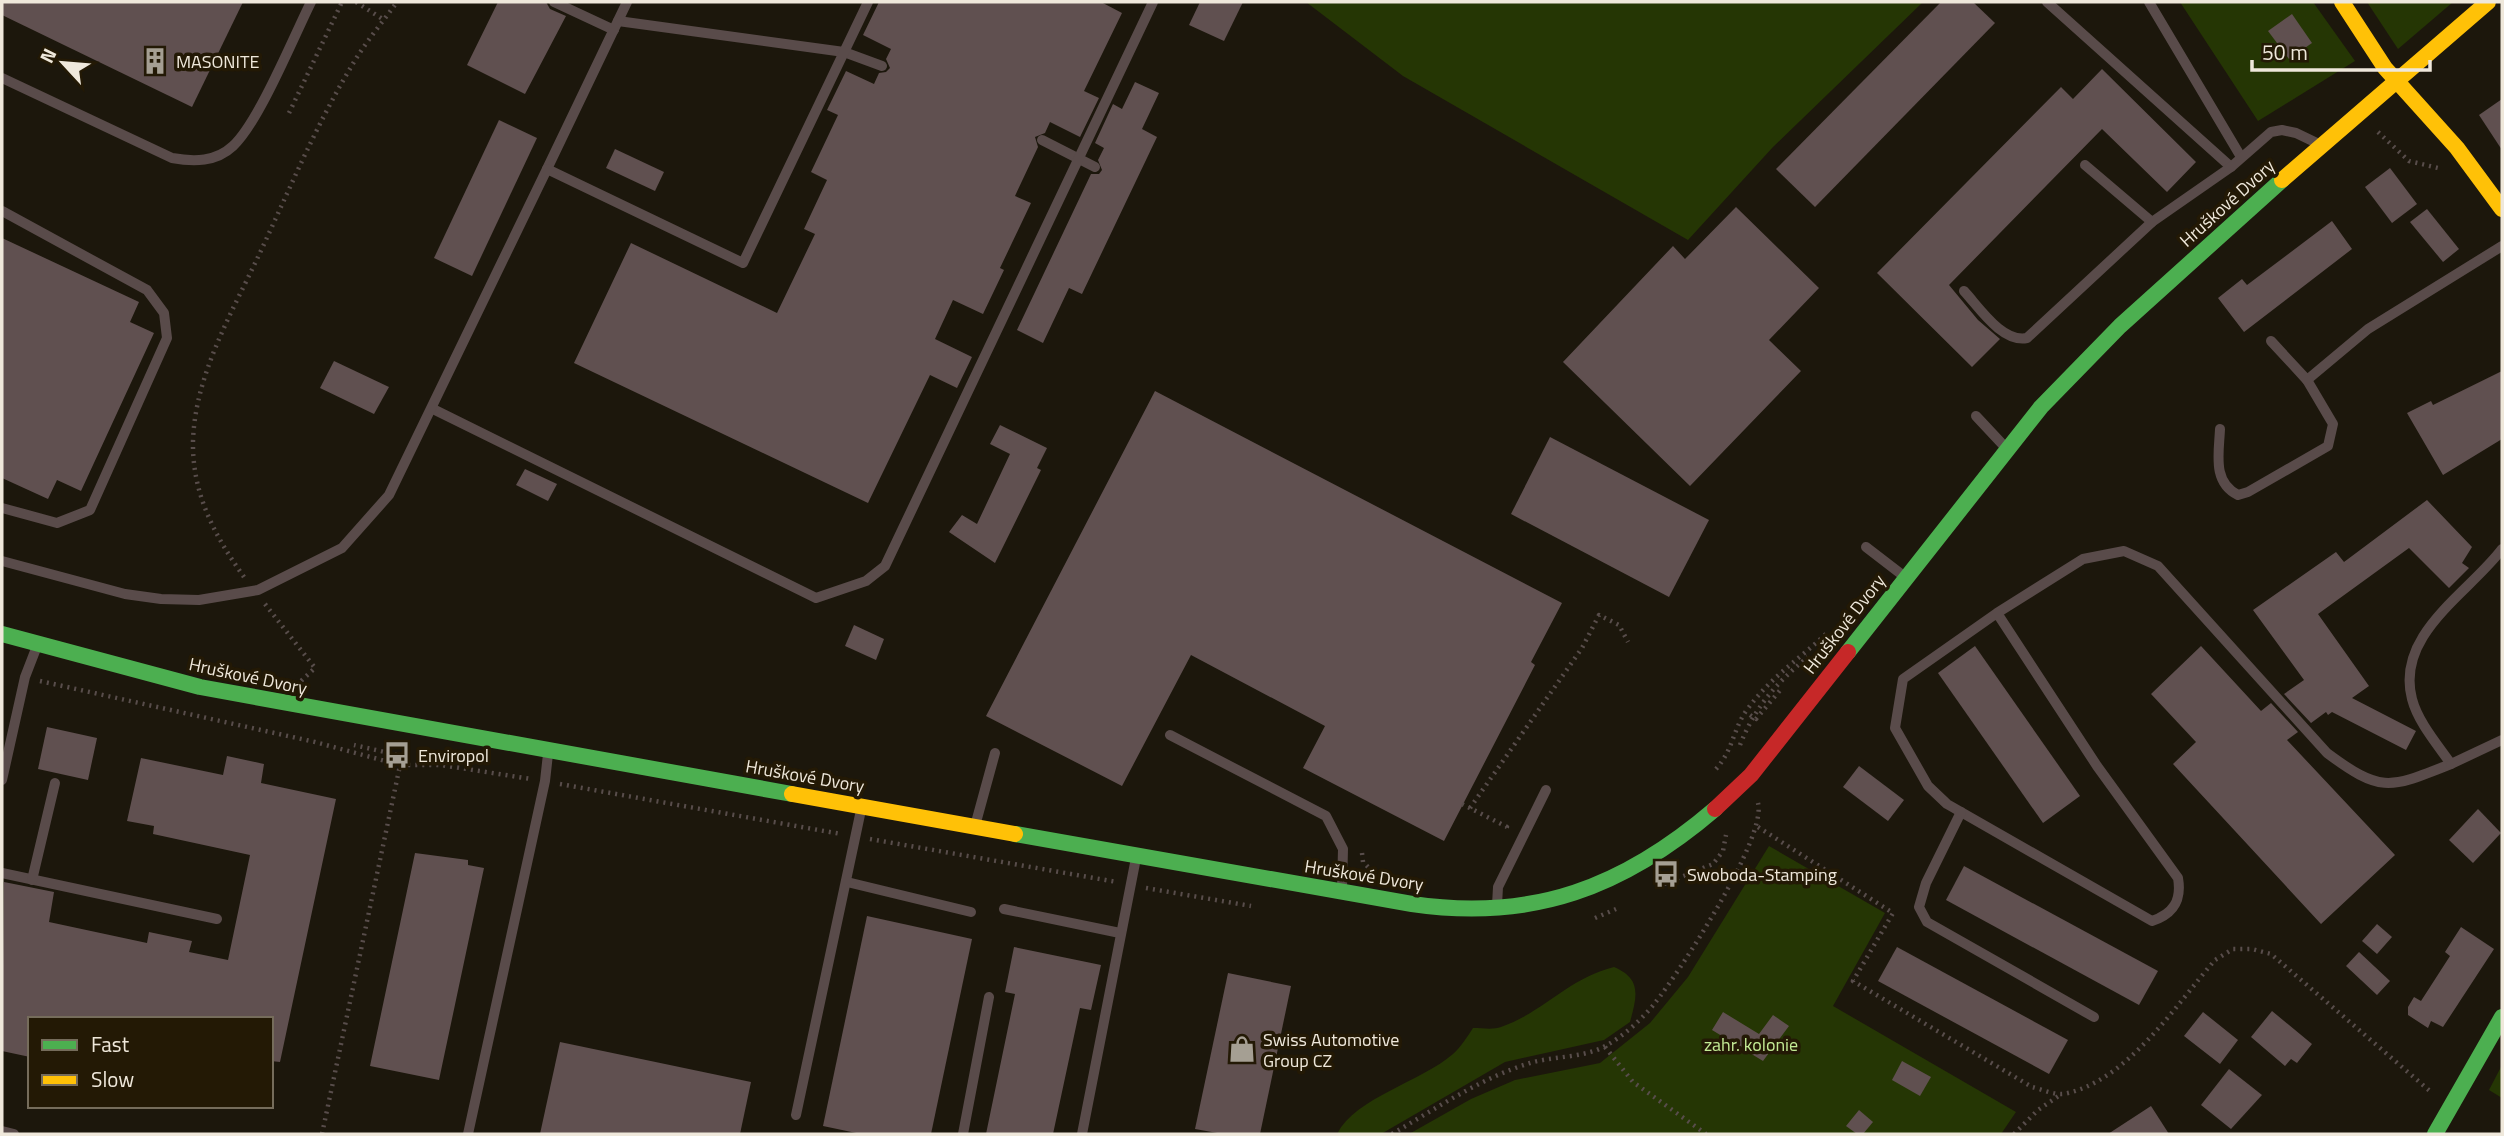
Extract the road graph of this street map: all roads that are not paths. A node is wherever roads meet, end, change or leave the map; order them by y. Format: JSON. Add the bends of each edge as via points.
{"nodes":[{"id":1,"x":311,"y":2,"type":"edge"},
{"id":2,"x":554,"y":2,"type":"edge"},
{"id":3,"x":627,"y":2,"type":"edge"},
{"id":4,"x":868,"y":2,"type":"edge"},
{"id":5,"x":1153,"y":2,"type":"edge"},
{"id":6,"x":2047,"y":2,"type":"edge"},
{"id":7,"x":2150,"y":2,"type":"edge"},
{"id":8,"x":2342,"y":2,"type":"edge"},
{"id":9,"x":2488,"y":2,"type":"edge"},
{"id":10,"x":616,"y":25,"type":"junction"},
{"id":11,"x":844,"y":52,"type":"junction"},
{"id":12,"x":881,"y":66,"type":"dead end"},
{"id":13,"x":2,"y":78,"type":"edge"},
{"id":14,"x":2398,"y":82,"type":"junction"},
{"id":15,"x":1042,"y":140,"type":"dead end"},
{"id":16,"x":2322,"y":145,"type":"junction"},
{"id":17,"x":2241,"y":157,"type":"junction"},
{"id":18,"x":1078,"y":159,"type":"junction"},
{"id":19,"x":2085,"y":165,"type":"dead end"},
{"id":20,"x":1095,"y":167,"type":"dead end"},
{"id":21,"x":2231,"y":167,"type":"junction"},
{"id":22,"x":547,"y":169,"type":"junction"},
{"id":23,"x":2502,"y":209,"type":"edge"},
{"id":24,"x":2,"y":211,"type":"edge"},
{"id":25,"x":2152,"y":222,"type":"junction"},
{"id":26,"x":2502,"y":246,"type":"edge"},
{"id":27,"x":1964,"y":291,"type":"dead end"},
{"id":28,"x":2271,"y":341,"type":"dead end"},
{"id":29,"x":2307,"y":380,"type":"junction"},
{"id":30,"x":433,"y":409,"type":"junction"},
{"id":31,"x":1976,"y":416,"type":"dead end"},
{"id":32,"x":2220,"y":429,"type":"dead end"},
{"id":33,"x":2007,"y":449,"type":"junction"},
{"id":34,"x":2,"y":508,"type":"edge"},
{"id":35,"x":1866,"y":547,"type":"dead end"},
{"id":36,"x":2502,"y":549,"type":"edge"},
{"id":37,"x":2,"y":561,"type":"edge"},
{"id":38,"x":1905,"y":577,"type":"junction"},
{"id":39,"x":1997,"y":613,"type":"junction"},
{"id":40,"x":2,"y":634,"type":"edge"},
{"id":41,"x":38,"y":644,"type":"junction"},
{"id":42,"x":1170,"y":735,"type":"dead end"},
{"id":43,"x":2502,"y":740,"type":"edge"},
{"id":44,"x":549,"y":752,"type":"junction"},
{"id":45,"x":995,"y":753,"type":"dead end"},
{"id":46,"x":2451,"y":764,"type":"junction"},
{"id":47,"x":2,"y":780,"type":"edge"},
{"id":48,"x":55,"y":783,"type":"dead end"},
{"id":49,"x":1546,"y":790,"type":"dead end"},
{"id":50,"x":862,"y":805,"type":"junction"},
{"id":51,"x":1961,"y":812,"type":"junction"},
{"id":52,"x":975,"y":828,"type":"junction"},
{"id":53,"x":1137,"y":855,"type":"junction"},
{"id":54,"x":2,"y":873,"type":"edge"},
{"id":55,"x":32,"y":880,"type":"junction"},
{"id":56,"x":847,"y":882,"type":"junction"},
{"id":57,"x":1342,"y":892,"type":"junction"},
{"id":58,"x":1004,"y":909,"type":"dead end"},
{"id":59,"x":1496,"y":909,"type":"junction"},
{"id":60,"x":971,"y":912,"type":"dead end"},
{"id":61,"x":217,"y":919,"type":"dead end"},
{"id":62,"x":1120,"y":933,"type":"junction"},
{"id":63,"x":989,"y":997,"type":"dead end"},
{"id":64,"x":2094,"y":1017,"type":"dead end"},
{"id":65,"x":2502,"y":1017,"type":"edge"},
{"id":66,"x":796,"y":1115,"type":"dead end"},
{"id":67,"x":2,"y":1131,"type":"edge"},
{"id":68,"x":14,"y":1134,"type":"edge"},
{"id":69,"x":468,"y":1134,"type":"edge"},
{"id":70,"x":963,"y":1134,"type":"edge"},
{"id":71,"x":1082,"y":1134,"type":"edge"},
{"id":72,"x":2435,"y":1134,"type":"edge"}],
"edges":[{"from":1,"to":13,"type":"lane","via":[[254,116],[233,146],[212,159],[172,158]]},
{"from":2,"to":10,"type":"lane"},
{"from":3,"to":10,"type":"lane"},
{"from":4,"to":11,"type":"lane"},
{"from":5,"to":18,"type":"lane"},
{"from":6,"to":21,"type":"lane"},
{"from":7,"to":17,"type":"lane"},
{"from":8,"to":14,"type":"street"},
{"from":9,"to":14,"type":"street","name":"Hruškové Dvory"},
{"from":10,"to":11,"type":"lane"},
{"from":10,"to":22,"type":"lane"},
{"from":11,"to":12,"type":"lane"},
{"from":11,"to":22,"type":"lane","via":[[743,263]]},
{"from":14,"to":16,"type":"street","name":"Hruškové Dvory"},
{"from":14,"to":23,"type":"street","via":[[2457,148]]},
{"from":15,"to":18,"type":"lane"},
{"from":16,"to":17,"type":"lane","via":[[2282,130],[2271,132]]},
{"from":16,"to":33,"type":"street","name":"Hruškové Dvory","via":[[2120,326]]},
{"from":17,"to":21,"type":"lane"},
{"from":18,"to":20,"type":"lane"},
{"from":18,"to":30,"type":"lane","via":[[885,566],[866,582],[816,598]]},
{"from":19,"to":25,"type":"lane"},
{"from":21,"to":25,"type":"lane"},
{"from":22,"to":30,"type":"lane"},
{"from":24,"to":34,"type":"lane","via":[[147,290],[164,313],[167,338],[90,510],[57,523]]},
{"from":25,"to":27,"type":"lane","via":[[2027,338],[2018,340],[2004,332]]},
{"from":26,"to":29,"type":"lane","via":[[2368,329]]},
{"from":28,"to":29,"type":"lane"},
{"from":29,"to":32,"type":"lane","via":[[2333,424],[2332,438],[2320,452],[2238,495],[2219,476]]},
{"from":30,"to":37,"type":"lane","via":[[389,495],[342,548],[258,590],[199,600],[161,599],[125,594]]},
{"from":31,"to":33,"type":"lane"},
{"from":33,"to":38,"type":"street","name":"Hruškové Dvory"},
{"from":35,"to":38,"type":"lane"},
{"from":36,"to":46,"type":"lane","via":[[2430,626],[2413,653],[2412,701]]},
{"from":38,"to":59,"type":"street","name":"Hruškové Dvory","via":[[1751,775],[1691,833],[1640,868],[1599,885],[1555,900]]},
{"from":39,"to":46,"type":"lane","via":[[2083,559],[2124,551],[2142,557],[2168,576],[2309,735],[2359,777],[2401,784]]},
{"from":39,"to":51,"type":"lane","via":[[1903,679],[1895,728],[1904,749],[1928,786]]},
{"from":39,"to":51,"type":"lane","via":[[2097,766],[2169,863],[2178,878],[2179,899],[2162,918],[2143,918]]},
{"from":40,"to":41,"type":"street","name":"Hruškové Dvory"},
{"from":41,"to":44,"type":"street","name":"Hruškové Dvory","via":[[200,687]]},
{"from":41,"to":47,"type":"lane","via":[[25,677]]},
{"from":42,"to":57,"type":"lane","via":[[1325,816],[1343,849]]},
{"from":43,"to":46,"type":"lane"},
{"from":44,"to":50,"type":"street","name":"Hruškové Dvory"},
{"from":44,"to":69,"type":"lane"},
{"from":45,"to":52,"type":"lane"},
{"from":48,"to":55,"type":"lane"},
{"from":49,"to":59,"type":"lane","via":[[1499,887]]},
{"from":50,"to":52,"type":"street","name":"Hruškové Dvory"},
{"from":50,"to":56,"type":"lane"},
{"from":51,"to":64,"type":"lane","via":[[1926,883],[1919,907],[1927,922]]},
{"from":52,"to":53,"type":"street","name":"Hruškové Dvory"},
{"from":53,"to":57,"type":"street","name":"Hruškové Dvory"},
{"from":53,"to":62,"type":"lane"},
{"from":54,"to":55,"type":"lane"},
{"from":55,"to":61,"type":"lane"},
{"from":56,"to":60,"type":"lane"},
{"from":56,"to":66,"type":"lane"},
{"from":57,"to":59,"type":"street","name":"Hruškové Dvory","via":[[1451,908]]},
{"from":58,"to":62,"type":"lane"},
{"from":62,"to":71,"type":"lane"},
{"from":63,"to":70,"type":"lane"},
{"from":65,"to":72,"type":"street"},
{"from":67,"to":68,"type":"lane"}]}
